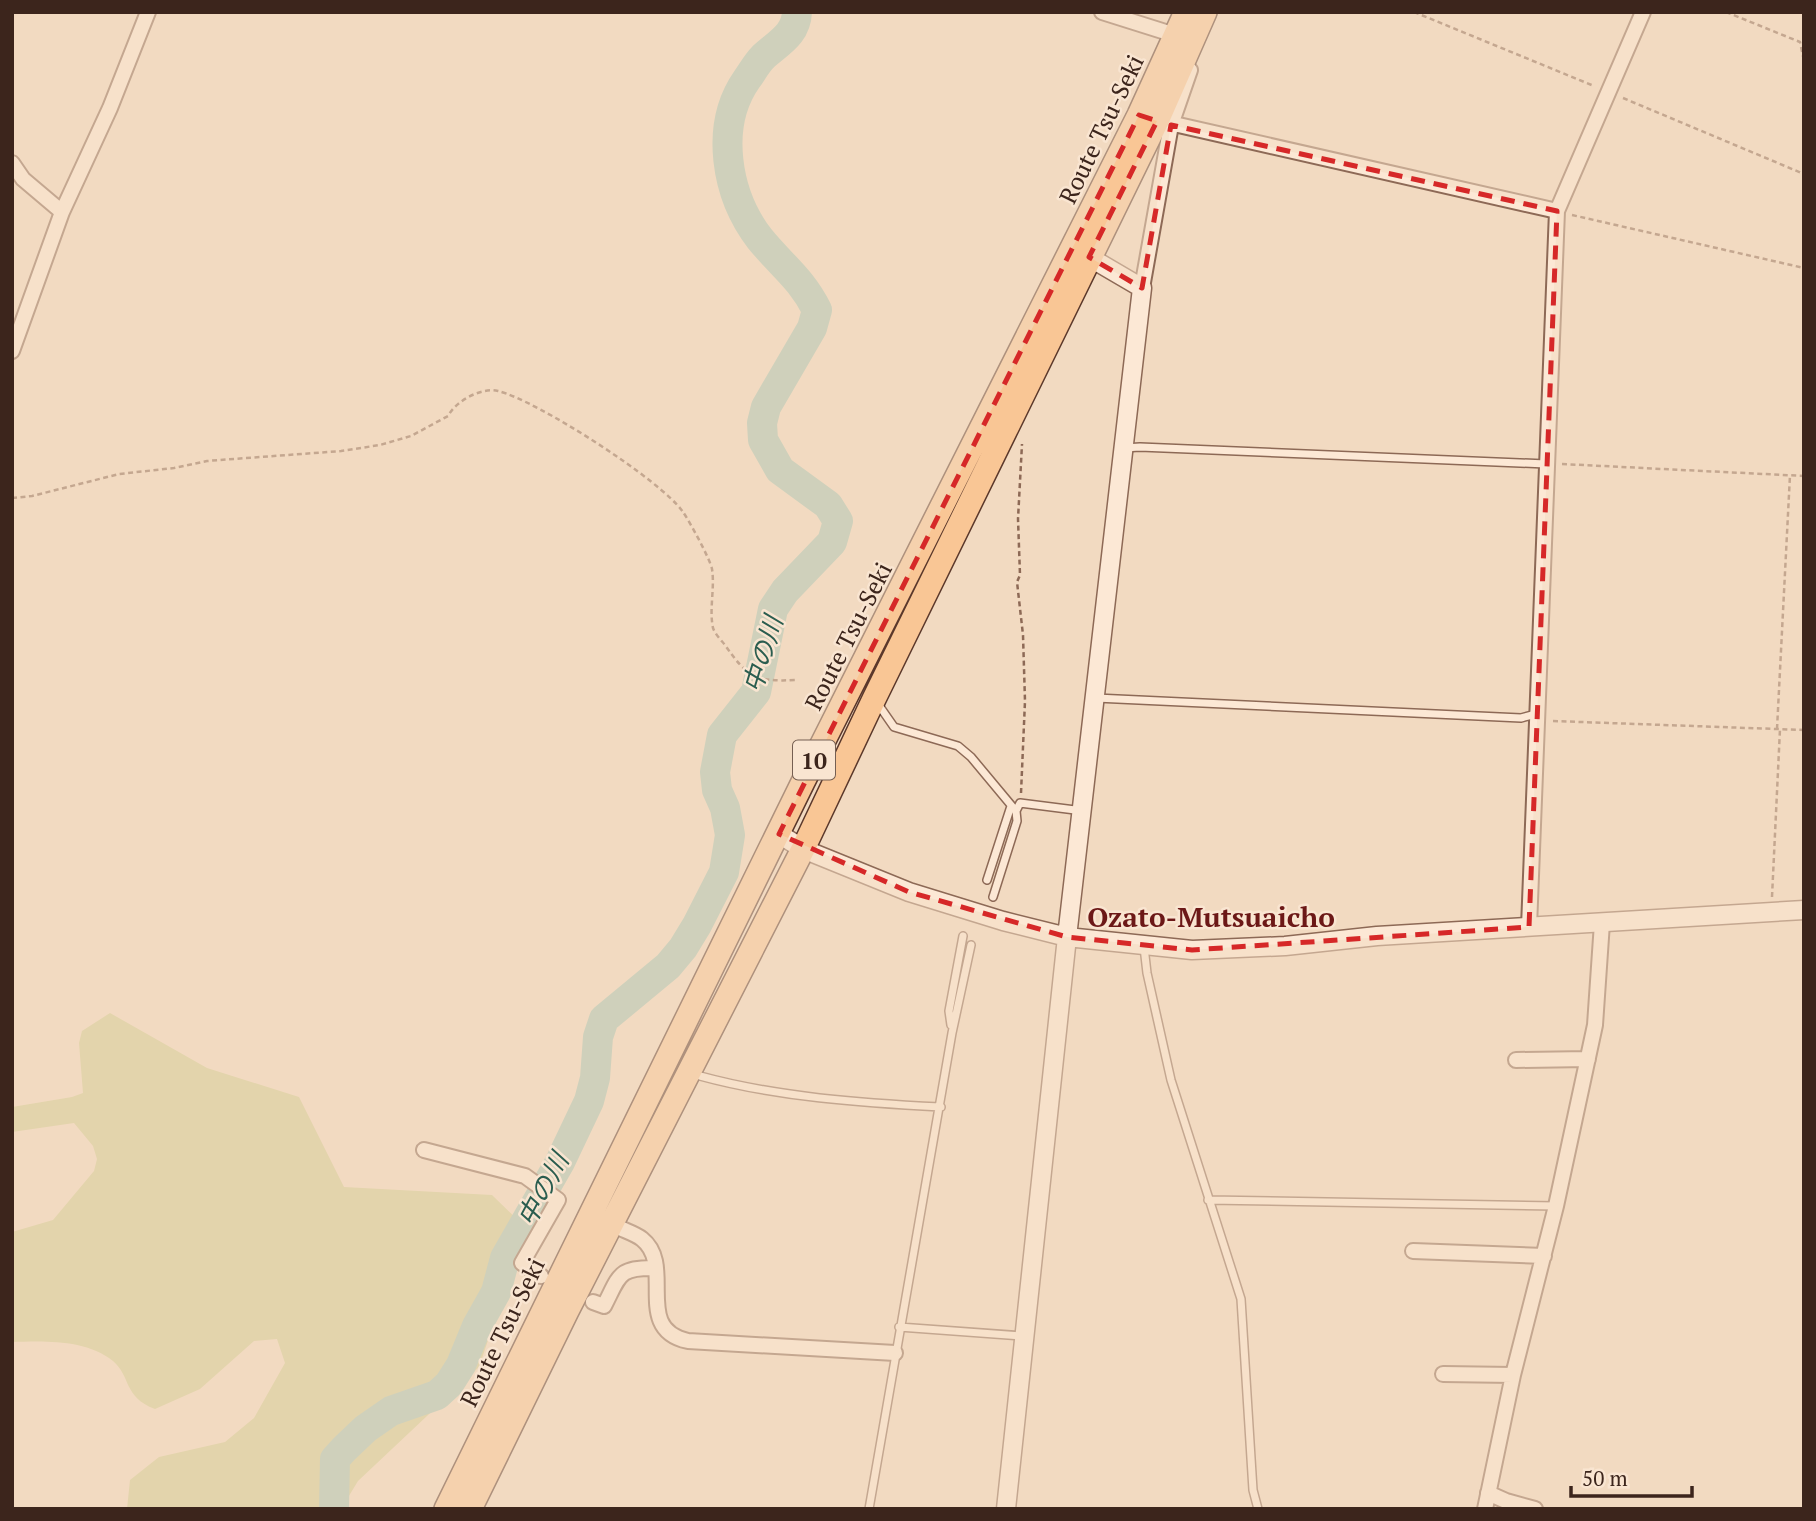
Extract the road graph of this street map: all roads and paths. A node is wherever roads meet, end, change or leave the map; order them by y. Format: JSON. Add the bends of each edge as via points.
{"nodes":[{"id":1,"x":148,"y":12,"type":"edge"},
{"id":2,"x":1102,"y":12,"type":"edge"},
{"id":3,"x":1186,"y":12,"type":"edge"},
{"id":4,"x":1207,"y":12,"type":"edge"},
{"id":5,"x":1643,"y":12,"type":"edge"},
{"id":6,"x":1726,"y":12,"type":"edge"},
{"id":7,"x":1175,"y":35,"type":"junction"},
{"id":8,"x":1804,"y":61,"type":"edge"},
{"id":9,"x":1156,"y":120,"type":"junction"},
{"id":10,"x":12,"y":163,"type":"edge"},
{"id":11,"x":1557,"y":211,"type":"junction"},
{"id":12,"x":62,"y":212,"type":"junction"},
{"id":13,"x":1089,"y":257,"type":"junction"},
{"id":14,"x":1804,"y":268,"type":"edge"},
{"id":15,"x":1142,"y":288,"type":"junction"},
{"id":16,"x":12,"y":351,"type":"edge"},
{"id":17,"x":1023,"y":433,"type":"dead end"},
{"id":18,"x":1122,"y":449,"type":"junction"},
{"id":19,"x":1546,"y":464,"type":"junction"},
{"id":20,"x":1790,"y":475,"type":"junction"},
{"id":21,"x":1804,"y":476,"type":"edge"},
{"id":22,"x":12,"y":498,"type":"edge"},
{"id":23,"x":796,"y":680,"type":"dead end"},
{"id":24,"x":1096,"y":698,"type":"junction"},
{"id":25,"x":874,"y":699,"type":"junction"},
{"id":26,"x":1536,"y":717,"type":"junction"},
{"id":27,"x":1779,"y":729,"type":"junction"},
{"id":28,"x":1804,"y":730,"type":"edge"},
{"id":29,"x":1020,"y":803,"type":"junction"},
{"id":30,"x":1014,"y":808,"type":"junction"},
{"id":31,"x":1083,"y":811,"type":"junction"},
{"id":32,"x":779,"y":834,"type":"junction"},
{"id":33,"x":803,"y":849,"type":"junction"},
{"id":34,"x":987,"y":880,"type":"dead end"},
{"id":35,"x":993,"y":897,"type":"dead end"},
{"id":36,"x":1804,"y":910,"type":"edge"},
{"id":37,"x":1773,"y":912,"type":"junction"},
{"id":38,"x":1602,"y":923,"type":"junction"},
{"id":39,"x":1529,"y":928,"type":"junction"},
{"id":40,"x":963,"y":936,"type":"dead end"},
{"id":41,"x":1067,"y":937,"type":"junction"},
{"id":42,"x":971,"y":945,"type":"dead end"},
{"id":43,"x":1144,"y":945,"type":"junction"},
{"id":44,"x":952,"y":1033,"type":"junction"},
{"id":45,"x":1588,"y":1059,"type":"junction"},
{"id":46,"x":1516,"y":1060,"type":"dead end"},
{"id":47,"x":700,"y":1076,"type":"dead end"},
{"id":48,"x":941,"y":1107,"type":"junction"},
{"id":49,"x":424,"y":1150,"type":"dead end"},
{"id":50,"x":1208,"y":1199,"type":"junction"},
{"id":51,"x":1556,"y":1206,"type":"junction"},
{"id":52,"x":622,"y":1229,"type":"dead end"},
{"id":53,"x":1413,"y":1251,"type":"dead end"},
{"id":54,"x":1544,"y":1256,"type":"junction"},
{"id":55,"x":656,"y":1268,"type":"junction"},
{"id":56,"x":541,"y":1276,"type":"dead end"},
{"id":57,"x":593,"y":1302,"type":"dead end"},
{"id":58,"x":899,"y":1327,"type":"junction"},
{"id":59,"x":1024,"y":1336,"type":"junction"},
{"id":60,"x":895,"y":1353,"type":"junction"},
{"id":61,"x":1443,"y":1374,"type":"dead end"},
{"id":62,"x":1513,"y":1375,"type":"junction"},
{"id":63,"x":1488,"y":1493,"type":"junction"},
{"id":64,"x":446,"y":1509,"type":"edge"},
{"id":65,"x":470,"y":1509,"type":"edge"},
{"id":66,"x":869,"y":1509,"type":"edge"},
{"id":67,"x":1006,"y":1509,"type":"edge"},
{"id":68,"x":1258,"y":1509,"type":"edge"},
{"id":69,"x":1485,"y":1509,"type":"edge"},
{"id":70,"x":1535,"y":1509,"type":"edge"}],
"edges":[{"from":1,"to":12,"type":"street"},
{"from":2,"to":7,"type":"street"},
{"from":3,"to":7,"type":"main road","name":"Route Tsu-Seki","number":"10"},
{"from":4,"to":9,"type":"main road","name":"Route Tsu-Seki","number":"10"},
{"from":5,"to":11,"type":"street"},
{"from":6,"to":8,"type":"path","via":[[1800,42]]},
{"from":7,"to":9,"type":"main road","name":"Route Tsu-Seki","number":"10"},
{"from":9,"to":11,"type":"street"},
{"from":9,"to":13,"type":"main road","name":"Route Tsu-Seki","number":"10"},
{"from":9,"to":15,"type":"street"},
{"from":9,"to":32,"type":"main road","name":"Route Tsu-Seki","number":"10","via":[[1025,346]]},
{"from":10,"to":12,"type":"street","via":[[23,179]]},
{"from":11,"to":14,"type":"path"},
{"from":11,"to":19,"type":"street"},
{"from":12,"to":16,"type":"street"},
{"from":13,"to":15,"type":"street"},
{"from":13,"to":25,"type":"main road","name":"Route Tsu-Seki","number":"10"},
{"from":15,"to":18,"type":"street"},
{"from":17,"to":29,"type":"path","via":[[1017,582],[1025,701]]},
{"from":18,"to":19,"type":"lane"},
{"from":18,"to":24,"type":"street"},
{"from":19,"to":20,"type":"path"},
{"from":19,"to":26,"type":"street"},
{"from":20,"to":21,"type":"path"},
{"from":20,"to":27,"type":"path"},
{"from":22,"to":23,"type":"path","via":[[118,474],[207,461],[380,445],[439,421],[477,392],[496,390],[579,431],[659,488],[683,511],[712,567],[713,629],[741,668],[775,681]]},
{"from":24,"to":26,"type":"lane"},
{"from":24,"to":31,"type":"street"},
{"from":25,"to":30,"type":"lane","via":[[894,727],[957,746]]},
{"from":25,"to":33,"type":"main road","name":"Route Tsu-Seki","number":"10"},
{"from":26,"to":27,"type":"path"},
{"from":26,"to":39,"type":"street"},
{"from":27,"to":28,"type":"path"},
{"from":27,"to":37,"type":"path"},
{"from":29,"to":30,"type":"lane"},
{"from":29,"to":31,"type":"lane"},
{"from":30,"to":34,"type":"lane"},
{"from":30,"to":35,"type":"lane","via":[[1017,821]]},
{"from":31,"to":41,"type":"street"},
{"from":32,"to":33,"type":"street"},
{"from":32,"to":64,"type":"main road","name":"Route Tsu-Seki","number":"10"},
{"from":33,"to":41,"type":"street","via":[[909,892]]},
{"from":33,"to":65,"type":"main road","name":"Route Tsu-Seki","number":"10"},
{"from":36,"to":37,"type":"street"},
{"from":37,"to":38,"type":"street"},
{"from":38,"to":39,"type":"street"},
{"from":38,"to":45,"type":"street"},
{"from":39,"to":43,"type":"street","via":[[1285,946],[1192,950]]},
{"from":40,"to":44,"type":"lane","via":[[950,1011]]},
{"from":41,"to":43,"type":"street"},
{"from":41,"to":59,"type":"street"},
{"from":42,"to":44,"type":"lane"},
{"from":43,"to":50,"type":"lane","via":[[1161,1043]]},
{"from":44,"to":48,"type":"lane"},
{"from":45,"to":46,"type":"street"},
{"from":45,"to":51,"type":"street"},
{"from":47,"to":48,"type":"lane","via":[[806,1096]]},
{"from":48,"to":58,"type":"lane"},
{"from":49,"to":56,"type":"street","via":[[509,1171],[535,1181],[558,1200],[522,1262]]},
{"from":50,"to":51,"type":"lane"},
{"from":50,"to":68,"type":"lane","via":[[1241,1299]]},
{"from":51,"to":54,"type":"street"},
{"from":52,"to":55,"type":"street","via":[[649,1247]]},
{"from":53,"to":54,"type":"street"},
{"from":54,"to":62,"type":"street"},
{"from":55,"to":57,"type":"street","via":[[621,1273],[604,1306]]},
{"from":55,"to":60,"type":"street","via":[[657,1311],[674,1338]]},
{"from":58,"to":59,"type":"lane"},
{"from":58,"to":60,"type":"lane"},
{"from":59,"to":67,"type":"street"},
{"from":60,"to":66,"type":"lane"},
{"from":61,"to":62,"type":"street"},
{"from":62,"to":63,"type":"street"},
{"from":63,"to":69,"type":"street"},
{"from":63,"to":70,"type":"street"}]}
